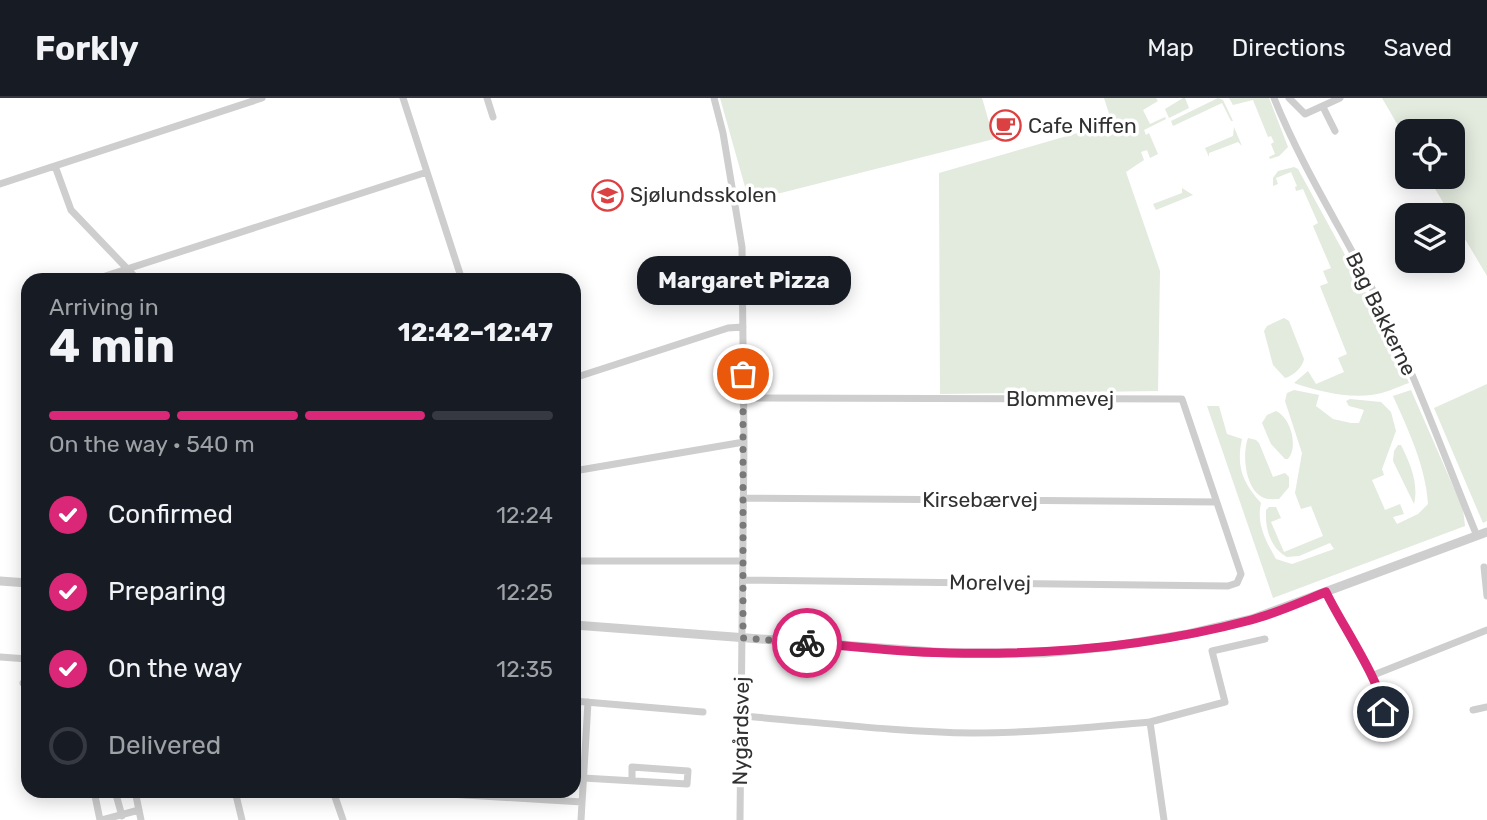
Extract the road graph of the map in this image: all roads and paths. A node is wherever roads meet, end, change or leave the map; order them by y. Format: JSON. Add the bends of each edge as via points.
{"nodes":[{"id":1,"x":262,"y":98,"type":"edge"},
{"id":2,"x":403,"y":98,"type":"edge"},
{"id":3,"x":487,"y":98,"type":"edge"},
{"id":4,"x":714,"y":98,"type":"edge"},
{"id":5,"x":1274,"y":98,"type":"edge"},
{"id":6,"x":1289,"y":98,"type":"edge"},
{"id":7,"x":1340,"y":98,"type":"edge"},
{"id":8,"x":1323,"y":107,"type":"junction"},
{"id":9,"x":494,"y":117,"type":"dead end"},
{"id":10,"x":1335,"y":131,"type":"dead end"},
{"id":11,"x":55,"y":166,"type":"junction"},
{"id":12,"x":427,"y":172,"type":"junction"},
{"id":13,"x":0,"y":184,"type":"edge"},
{"id":14,"x":128,"y":269,"type":"junction"},
{"id":15,"x":115,"y":273,"type":"edge"},
{"id":16,"x":132,"y":273,"type":"edge"},
{"id":17,"x":460,"y":273,"type":"edge"},
{"id":18,"x":743,"y":327,"type":"junction"},
{"id":19,"x":581,"y":376,"type":"edge"},
{"id":20,"x":743,"y":398,"type":"junction"},
{"id":21,"x":744,"y":442,"type":"junction"},
{"id":22,"x":581,"y":470,"type":"edge"},
{"id":23,"x":743,"y":498,"type":"junction"},
{"id":24,"x":1216,"y":502,"type":"junction"},
{"id":25,"x":1487,"y":532,"type":"edge"},
{"id":26,"x":1477,"y":536,"type":"junction"},
{"id":27,"x":581,"y":561,"type":"edge"},
{"id":28,"x":743,"y":561,"type":"junction"},
{"id":29,"x":1484,"y":567,"type":"dead end"},
{"id":30,"x":743,"y":580,"type":"junction"},
{"id":31,"x":0,"y":581,"type":"edge"},
{"id":32,"x":21,"y":582,"type":"edge"},
{"id":33,"x":1237,"y":583,"type":"joint"},
{"id":34,"x":1326,"y":592,"type":"junction"},
{"id":35,"x":1487,"y":596,"type":"edge"},
{"id":36,"x":581,"y":626,"type":"edge"},
{"id":37,"x":1487,"y":630,"type":"edge"},
{"id":38,"x":743,"y":638,"type":"junction"},
{"id":39,"x":1265,"y":639,"type":"dead end"},
{"id":40,"x":0,"y":657,"type":"edge"},
{"id":41,"x":21,"y":658,"type":"edge"},
{"id":42,"x":1371,"y":676,"type":"junction"},
{"id":43,"x":581,"y":702,"type":"edge"},
{"id":44,"x":588,"y":702,"type":"junction"},
{"id":45,"x":1487,"y":707,"type":"edge"},
{"id":46,"x":1473,"y":710,"type":"dead end"},
{"id":47,"x":703,"y":712,"type":"dead end"},
{"id":48,"x":742,"y":716,"type":"junction"},
{"id":49,"x":1381,"y":718,"type":"dead end"},
{"id":50,"x":1150,"y":722,"type":"junction"},
{"id":51,"x":583,"y":778,"type":"junction"},
{"id":52,"x":632,"y":781,"type":"junction"},
{"id":53,"x":96,"y":798,"type":"edge"},
{"id":54,"x":118,"y":798,"type":"edge"},
{"id":55,"x":136,"y":798,"type":"edge"},
{"id":56,"x":237,"y":798,"type":"edge"},
{"id":57,"x":335,"y":798,"type":"edge"},
{"id":58,"x":516,"y":798,"type":"edge"},
{"id":59,"x":582,"y":802,"type":"junction"},
{"id":60,"x":139,"y":810,"type":"junction"},
{"id":61,"x":122,"y":816,"type":"junction"},
{"id":62,"x":101,"y":820,"type":"edge"},
{"id":63,"x":141,"y":820,"type":"edge"},
{"id":64,"x":242,"y":820,"type":"edge"},
{"id":65,"x":343,"y":820,"type":"edge"},
{"id":66,"x":581,"y":820,"type":"edge"},
{"id":67,"x":740,"y":820,"type":"edge"},
{"id":68,"x":1164,"y":820,"type":"edge"}],
"edges":[{"from":1,"to":11,"type":"street"},
{"from":2,"to":12,"type":"street"},
{"from":3,"to":9,"type":"street"},
{"from":4,"to":18,"type":"street","name":"Nygårdsvej","via":[[742,247]]},
{"from":5,"to":26,"type":"street","name":"Bag Bakkerne","via":[[1414,379]]},
{"from":6,"to":8,"type":"street","via":[[1305,114]]},
{"from":7,"to":8,"type":"street"},
{"from":8,"to":10,"type":"street"},
{"from":11,"to":13,"type":"street"},
{"from":11,"to":14,"type":"street","via":[[71,210]]},
{"from":12,"to":14,"type":"street"},
{"from":12,"to":17,"type":"street"},
{"from":14,"to":15,"type":"street"},
{"from":14,"to":16,"type":"street"},
{"from":18,"to":19,"type":"street"},
{"from":18,"to":20,"type":"street","name":"Nygårdsvej"},
{"from":20,"to":21,"type":"street","name":"Nygårdsvej"},
{"from":20,"to":24,"type":"street","name":"Blommevej","via":[[1182,399]]},
{"from":21,"to":22,"type":"street"},
{"from":21,"to":23,"type":"street","name":"Nygårdsvej"},
{"from":23,"to":24,"type":"street","name":"Kirsebærvej"},
{"from":23,"to":28,"type":"street","name":"Nygårdsvej"},
{"from":24,"to":33,"type":"street","name":"Blommevej","via":[[1241,574]]},
{"from":25,"to":26,"type":"street"},
{"from":26,"to":34,"type":"street"},
{"from":27,"to":28,"type":"street"},
{"from":28,"to":30,"type":"street","name":"Nygårdsvej"},
{"from":29,"to":35,"type":"street"},
{"from":30,"to":33,"type":"street","name":"Morelvej"},
{"from":30,"to":38,"type":"street","name":"Nygårdsvej"},
{"from":31,"to":32,"type":"street"},
{"from":34,"to":38,"type":"street","via":[[1252,620],[1188,634],[1044,653],[948,653]]},
{"from":34,"to":42,"type":"street"},
{"from":36,"to":38,"type":"street"},
{"from":37,"to":42,"type":"street"},
{"from":38,"to":48,"type":"street","name":"Nygårdsvej"},
{"from":39,"to":50,"type":"street","via":[[1212,651],[1225,702]]},
{"from":40,"to":41,"type":"street"},
{"from":42,"to":49,"type":"street","via":[[1383,705]]},
{"from":43,"to":44,"type":"street"},
{"from":44,"to":47,"type":"street"},
{"from":44,"to":51,"type":"street"},
{"from":45,"to":46,"type":"street"},
{"from":48,"to":50,"type":"street","via":[[972,733]]},
{"from":48,"to":67,"type":"street","name":"Nygårdsvej"},
{"from":50,"to":68,"type":"street"},
{"from":51,"to":52,"type":"street"},
{"from":51,"to":59,"type":"street"},
{"from":52,"to":52,"type":"street","via":[[687,784],[688,771],[632,767]]},
{"from":53,"to":62,"type":"street"},
{"from":54,"to":61,"type":"street"},
{"from":55,"to":60,"type":"street"},
{"from":56,"to":64,"type":"street"},
{"from":57,"to":65,"type":"street"},
{"from":58,"to":59,"type":"street"},
{"from":59,"to":66,"type":"street"},
{"from":60,"to":61,"type":"street"},
{"from":60,"to":63,"type":"street"},
{"from":61,"to":62,"type":"street"}]}
